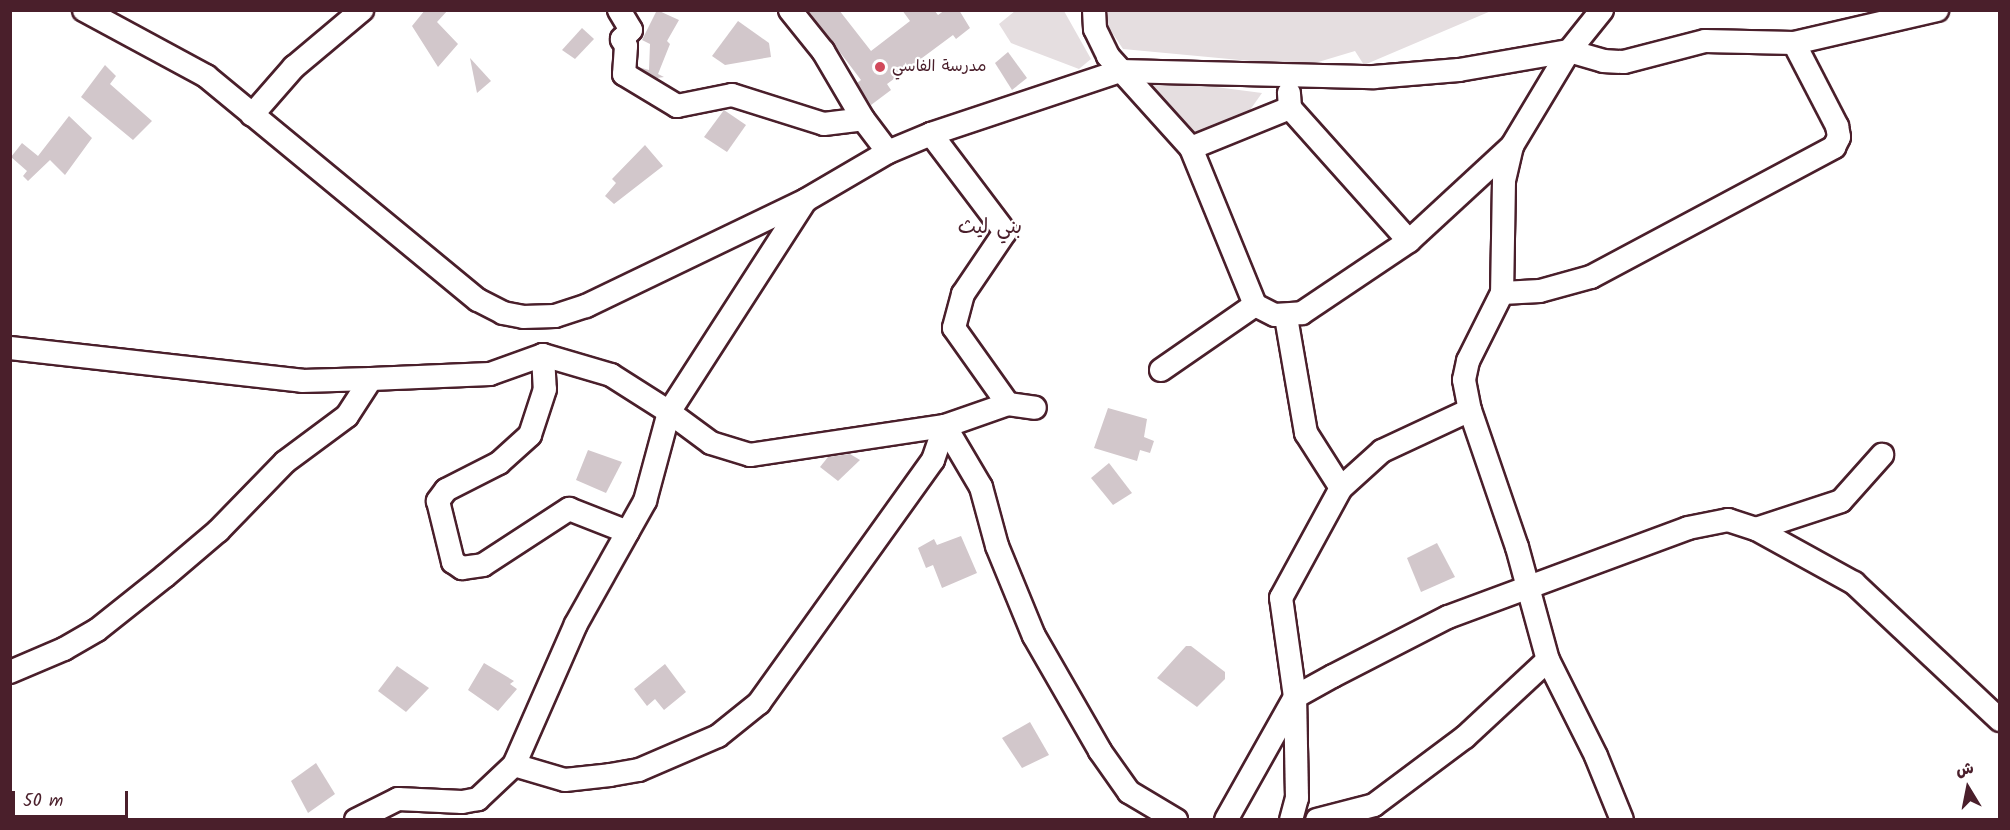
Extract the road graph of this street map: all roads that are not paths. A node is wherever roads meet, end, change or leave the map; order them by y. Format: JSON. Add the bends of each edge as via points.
{"nodes":[{"id":1,"x":84,"y":10,"type":"edge"},
{"id":2,"x":362,"y":10,"type":"edge"},
{"id":3,"x":618,"y":10,"type":"edge"},
{"id":4,"x":790,"y":10,"type":"edge"},
{"id":5,"x":1094,"y":10,"type":"edge"},
{"id":6,"x":1602,"y":10,"type":"edge"},
{"id":7,"x":1937,"y":10,"type":"edge"},
{"id":8,"x":1794,"y":43,"type":"junction"},
{"id":9,"x":1569,"y":51,"type":"junction"},
{"id":10,"x":1120,"y":71,"type":"junction"},
{"id":11,"x":1289,"y":77,"type":"junction"},
{"id":12,"x":1290,"y":108,"type":"junction"},
{"id":13,"x":252,"y":116,"type":"junction"},
{"id":14,"x":863,"y":119,"type":"junction"},
{"id":15,"x":932,"y":134,"type":"junction"},
{"id":16,"x":1512,"y":146,"type":"junction"},
{"id":17,"x":1191,"y":148,"type":"junction"},
{"id":18,"x":888,"y":152,"type":"junction"},
{"id":19,"x":806,"y":200,"type":"junction"},
{"id":20,"x":1409,"y":241,"type":"junction"},
{"id":21,"x":1502,"y":293,"type":"junction"},
{"id":22,"x":1255,"y":305,"type":"junction"},
{"id":23,"x":1286,"y":316,"type":"junction"},
{"id":24,"x":10,"y":348,"type":"edge"},
{"id":25,"x":543,"y":355,"type":"junction"},
{"id":26,"x":1161,"y":370,"type":"dead end"},
{"id":27,"x":371,"y":379,"type":"junction"},
{"id":28,"x":1008,"y":404,"type":"junction"},
{"id":29,"x":1035,"y":408,"type":"dead end"},
{"id":30,"x":1470,"y":410,"type":"junction"},
{"id":31,"x":669,"y":412,"type":"junction"},
{"id":32,"x":945,"y":426,"type":"junction"},
{"id":33,"x":1882,"y":455,"type":"dead end"},
{"id":34,"x":1341,"y":488,"type":"junction"},
{"id":35,"x":1756,"y":529,"type":"junction"},
{"id":36,"x":628,"y":532,"type":"junction"},
{"id":37,"x":1527,"y":585,"type":"junction"},
{"id":38,"x":1548,"y":660,"type":"junction"},
{"id":39,"x":10,"y":672,"type":"edge"},
{"id":40,"x":1295,"y":697,"type":"junction"},
{"id":41,"x":2000,"y":720,"type":"edge"},
{"id":42,"x":514,"y":765,"type":"junction"},
{"id":43,"x":477,"y":809,"type":"edge"},
{"id":44,"x":1379,"y":812,"type":"edge"},
{"id":45,"x":356,"y":819,"type":"edge"},
{"id":46,"x":1176,"y":819,"type":"edge"},
{"id":47,"x":1226,"y":819,"type":"edge"},
{"id":48,"x":1291,"y":819,"type":"edge"},
{"id":49,"x":1317,"y":819,"type":"edge"},
{"id":50,"x":1622,"y":819,"type":"edge"}],
"edges":[{"from":1,"to":13,"type":"street","via":[[206,76]]},
{"from":2,"to":13,"type":"street","via":[[294,67]]},
{"from":3,"to":14,"type":"street","via":[[631,30],[622,39],[626,46],[624,74],[677,106],[732,94],[824,124]]},
{"from":4,"to":14,"type":"street","via":[[834,66]]},
{"from":5,"to":10,"type":"street","via":[[1101,45]]},
{"from":6,"to":9,"type":"street"},
{"from":7,"to":8,"type":"street"},
{"from":8,"to":9,"type":"street","via":[[1705,41],[1624,62],[1603,61]]},
{"from":8,"to":21,"type":"street","via":[[1837,126],[1839,137],[1834,147],[1591,277],[1540,291]]},
{"from":9,"to":11,"type":"street","via":[[1449,71],[1374,77]]},
{"from":9,"to":16,"type":"street"},
{"from":10,"to":11,"type":"street"},
{"from":10,"to":15,"type":"street"},
{"from":10,"to":17,"type":"street"},
{"from":11,"to":12,"type":"street"},
{"from":12,"to":17,"type":"street"},
{"from":12,"to":20,"type":"street"},
{"from":13,"to":19,"type":"street","via":[[478,300],[503,313],[555,316],[586,306]]},
{"from":14,"to":18,"type":"street"},
{"from":15,"to":18,"type":"street"},
{"from":15,"to":28,"type":"street","via":[[1005,232],[963,294],[954,328]]},
{"from":16,"to":20,"type":"street"},
{"from":16,"to":21,"type":"street","via":[[1504,181]]},
{"from":17,"to":22,"type":"street"},
{"from":18,"to":19,"type":"street"},
{"from":19,"to":31,"type":"street"},
{"from":20,"to":23,"type":"street","via":[[1302,313]]},
{"from":21,"to":30,"type":"street","via":[[1465,370]]},
{"from":22,"to":23,"type":"street"},
{"from":22,"to":26,"type":"street"},
{"from":23,"to":34,"type":"street","via":[[1306,433]]},
{"from":24,"to":27,"type":"street","via":[[302,381]]},
{"from":25,"to":27,"type":"street","via":[[490,374]]},
{"from":25,"to":31,"type":"street","via":[[611,375]]},
{"from":25,"to":36,"type":"street","via":[[545,389],[530,435],[499,463],[446,490],[438,501],[453,562],[462,568],[483,565],[568,509]]},
{"from":27,"to":39,"type":"street","via":[[347,416],[285,462],[218,531],[165,576],[97,630],[64,650]]},
{"from":28,"to":29,"type":"street"},
{"from":28,"to":32,"type":"street"},
{"from":30,"to":34,"type":"street","via":[[1382,451]]},
{"from":30,"to":37,"type":"street"},
{"from":31,"to":32,"type":"street","via":[[711,444],[750,455]]},
{"from":31,"to":36,"type":"street","via":[[652,484]]},
{"from":32,"to":42,"type":"street","via":[[933,460],[759,703],[738,722],[718,736],[639,770],[565,780]]},
{"from":32,"to":46,"type":"street","via":[[981,487],[997,546],[1034,636],[1100,751],[1129,792]]},
{"from":33,"to":35,"type":"street","via":[[1841,501]]},
{"from":34,"to":40,"type":"street","via":[[1281,598]]},
{"from":35,"to":37,"type":"street","via":[[1728,520],[1714,521]]},
{"from":35,"to":41,"type":"street","via":[[1854,584]]},
{"from":36,"to":42,"type":"street","via":[[576,624]]},
{"from":37,"to":38,"type":"street"},
{"from":37,"to":40,"type":"street","via":[[1448,618]]},
{"from":38,"to":44,"type":"street"},
{"from":38,"to":50,"type":"street","via":[[1596,756]]},
{"from":40,"to":47,"type":"street"},
{"from":40,"to":48,"type":"street","via":[[1297,798]]},
{"from":42,"to":43,"type":"street"},
{"from":43,"to":45,"type":"street","via":[[462,802],[398,799]]},
{"from":44,"to":49,"type":"street"}]}
